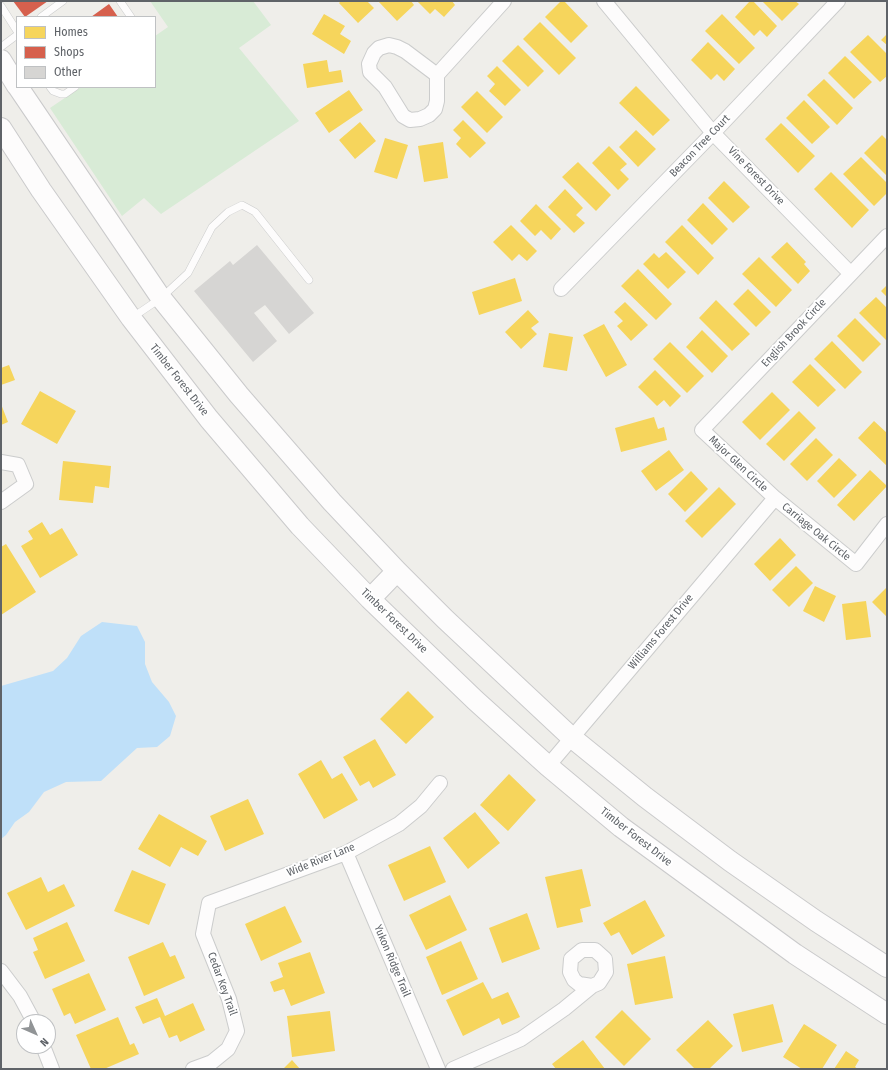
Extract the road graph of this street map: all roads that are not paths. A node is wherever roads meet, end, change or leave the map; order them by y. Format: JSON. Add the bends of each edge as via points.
{"nodes":[{"id":1,"x":63,"y":1,"type":"edge"},
{"id":2,"x":120,"y":1,"type":"edge"},
{"id":3,"x":504,"y":1,"type":"edge"},
{"id":4,"x":604,"y":1,"type":"edge"},
{"id":5,"x":838,"y":1,"type":"edge"},
{"id":6,"x":1,"y":6,"type":"edge"},
{"id":7,"x":42,"y":16,"type":"edge"},
{"id":8,"x":131,"y":16,"type":"edge"},
{"id":9,"x":16,"y":29,"type":"edge"},
{"id":10,"x":16,"y":36,"type":"edge"},
{"id":11,"x":1,"y":47,"type":"edge"},
{"id":12,"x":1,"y":60,"type":"edge"},
{"id":13,"x":438,"y":75,"type":"junction"},
{"id":14,"x":16,"y":84,"type":"edge"},
{"id":15,"x":18,"y":88,"type":"edge"},
{"id":16,"x":51,"y":88,"type":"edge"},
{"id":17,"x":74,"y":88,"type":"edge"},
{"id":18,"x":1,"y":128,"type":"edge"},
{"id":19,"x":713,"y":133,"type":"junction"},
{"id":20,"x":887,"y":236,"type":"edge"},
{"id":21,"x":850,"y":273,"type":"junction"},
{"id":22,"x":309,"y":280,"type":"dead end"},
{"id":23,"x":561,"y":289,"type":"dead end"},
{"id":24,"x":161,"y":298,"type":"junction"},
{"id":25,"x":131,"y":318,"type":"junction"},
{"id":26,"x":702,"y":430,"type":"joint"},
{"id":27,"x":1,"y":462,"type":"edge"},
{"id":28,"x":775,"y":498,"type":"junction"},
{"id":29,"x":1,"y":502,"type":"edge"},
{"id":30,"x":887,"y":524,"type":"edge"},
{"id":31,"x":397,"y":571,"type":"junction"},
{"id":32,"x":370,"y":599,"type":"junction"},
{"id":33,"x":571,"y":737,"type":"junction"},
{"id":34,"x":548,"y":766,"type":"junction"},
{"id":35,"x":440,"y":783,"type":"dead end"},
{"id":36,"x":346,"y":852,"type":"junction"},
{"id":37,"x":209,"y":903,"type":"joint"},
{"id":38,"x":887,"y":967,"type":"edge"},
{"id":39,"x":1,"y":971,"type":"edge"},
{"id":40,"x":592,"y":986,"type":"dead end"},
{"id":41,"x":30,"y":1014,"type":"edge"},
{"id":42,"x":887,"y":1014,"type":"edge"},
{"id":43,"x":46,"y":1054,"type":"edge"},
{"id":44,"x":52,"y":1069,"type":"edge"},
{"id":45,"x":193,"y":1069,"type":"edge"},
{"id":46,"x":438,"y":1069,"type":"edge"},
{"id":47,"x":453,"y":1069,"type":"edge"}],
"edges":[{"from":1,"to":7,"type":"lane"},
{"from":2,"to":8,"type":"lane"},
{"from":3,"to":13,"type":"street"},
{"from":4,"to":19,"type":"street","name":"Vine Forest Drive"},
{"from":5,"to":19,"type":"street","name":"Beacon Tree Court"},
{"from":6,"to":9,"type":"lane"},
{"from":10,"to":11,"type":"lane"},
{"from":12,"to":14,"type":"main road"},
{"from":13,"to":13,"type":"street","via":[[437,100],[434,108],[420,119],[410,120],[403,116],[387,90],[370,72],[369,64],[379,48],[397,46]]},
{"from":15,"to":24,"type":"main road"},
{"from":16,"to":17,"type":"lane","via":[[65,94]]},
{"from":18,"to":25,"type":"main road","name":"Timber Forest Drive"},
{"from":19,"to":21,"type":"street","name":"Vine Forest Drive"},
{"from":19,"to":23,"type":"street","name":"Beacon Tree Court"},
{"from":20,"to":21,"type":"street","name":"English Brook Circle"},
{"from":21,"to":26,"type":"street","name":"English Brook Circle"},
{"from":22,"to":24,"type":"lane","via":[[255,212],[242,205],[228,212],[212,227],[188,273]]},
{"from":24,"to":25,"type":"lane"},
{"from":24,"to":31,"type":"main road","via":[[239,395],[332,502]]},
{"from":25,"to":32,"type":"main road","name":"Timber Forest Drive","via":[[209,419],[300,526]]},
{"from":26,"to":28,"type":"street","name":"Major Glen Circle"},
{"from":27,"to":29,"type":"street","via":[[18,465],[26,484]]},
{"from":28,"to":30,"type":"street","name":"Carriage Oak Circle","via":[[856,564]]},
{"from":28,"to":33,"type":"street","name":"Williams Forest Drive"},
{"from":31,"to":32,"type":"main road"},
{"from":31,"to":33,"type":"main road"},
{"from":32,"to":34,"type":"main road","name":"Timber Forest Drive"},
{"from":33,"to":34,"type":"street","name":"Williams Forest Drive"},
{"from":33,"to":38,"type":"main road","via":[[730,861]]},
{"from":34,"to":42,"type":"main road","name":"Timber Forest Drive","via":[[621,827],[707,891],[795,954]]},
{"from":35,"to":36,"type":"street","name":"Wide River Lane","via":[[421,806],[399,824]]},
{"from":36,"to":37,"type":"street","name":"Wide River Lane"},
{"from":36,"to":46,"type":"street","name":"Yukon Ridge Trail"},
{"from":37,"to":45,"type":"street","name":"Cedar Key Trail","via":[[203,934],[229,999],[237,1031],[228,1049],[212,1062]]},
{"from":39,"to":41,"type":"street"},
{"from":40,"to":47,"type":"street","via":[[521,1039]]},
{"from":43,"to":44,"type":"street"}]}
